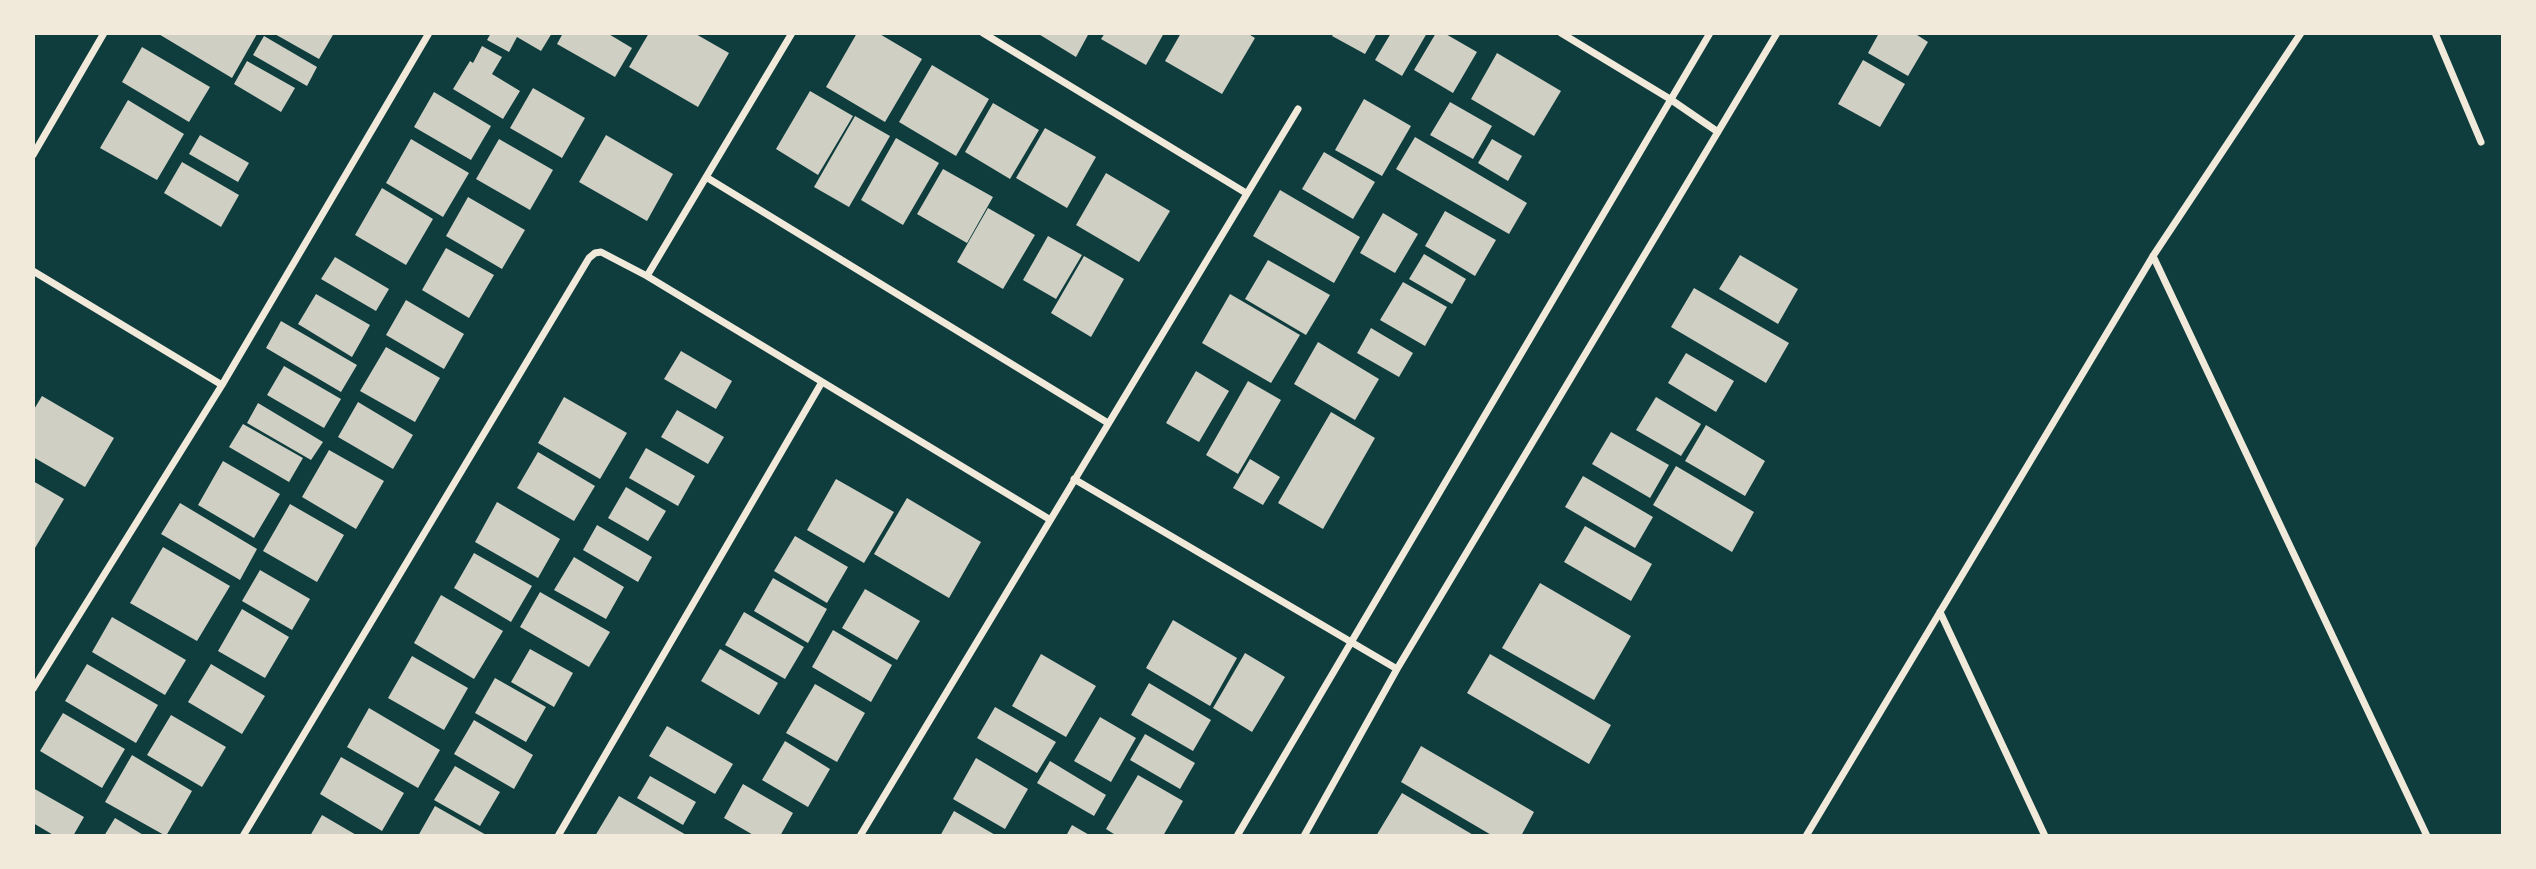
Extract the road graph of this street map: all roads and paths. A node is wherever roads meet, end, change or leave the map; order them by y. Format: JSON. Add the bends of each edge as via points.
{"nodes":[{"id":1,"x":104,"y":33,"type":"edge"},
{"id":2,"x":429,"y":33,"type":"edge"},
{"id":3,"x":792,"y":33,"type":"edge"},
{"id":4,"x":983,"y":33,"type":"edge"},
{"id":5,"x":1561,"y":33,"type":"edge"},
{"id":6,"x":1710,"y":33,"type":"edge"},
{"id":7,"x":1777,"y":33,"type":"edge"},
{"id":8,"x":2301,"y":33,"type":"edge"},
{"id":9,"x":2435,"y":33,"type":"edge"},
{"id":10,"x":1670,"y":99,"type":"junction"},
{"id":11,"x":1298,"y":109,"type":"dead end"},
{"id":12,"x":1718,"y":132,"type":"junction"},
{"id":13,"x":2481,"y":142,"type":"dead end"},
{"id":14,"x":33,"y":155,"type":"edge"},
{"id":15,"x":706,"y":177,"type":"junction"},
{"id":16,"x":1246,"y":193,"type":"junction"},
{"id":17,"x":2153,"y":257,"type":"junction"},
{"id":18,"x":33,"y":271,"type":"edge"},
{"id":19,"x":647,"y":276,"type":"junction"},
{"id":20,"x":822,"y":382,"type":"junction"},
{"id":21,"x":222,"y":385,"type":"junction"},
{"id":22,"x":1108,"y":423,"type":"junction"},
{"id":23,"x":1074,"y":479,"type":"junction"},
{"id":24,"x":1049,"y":519,"type":"junction"},
{"id":25,"x":1940,"y":612,"type":"junction"},
{"id":26,"x":1352,"y":643,"type":"junction"},
{"id":27,"x":1397,"y":669,"type":"junction"},
{"id":28,"x":33,"y":689,"type":"edge"},
{"id":29,"x":243,"y":836,"type":"edge"},
{"id":30,"x":558,"y":836,"type":"edge"},
{"id":31,"x":860,"y":836,"type":"edge"},
{"id":32,"x":1237,"y":836,"type":"edge"},
{"id":33,"x":1304,"y":836,"type":"edge"},
{"id":34,"x":1806,"y":836,"type":"edge"},
{"id":35,"x":2045,"y":836,"type":"edge"},
{"id":36,"x":2427,"y":836,"type":"edge"}],
"edges":[{"from":1,"to":14,"type":"street"},
{"from":2,"to":21,"type":"street"},
{"from":3,"to":15,"type":"street"},
{"from":4,"to":16,"type":"street"},
{"from":5,"to":10,"type":"street"},
{"from":6,"to":10,"type":"street"},
{"from":7,"to":12,"type":"street"},
{"from":8,"to":17,"type":"street"},
{"from":9,"to":13,"type":"street"},
{"from":10,"to":12,"type":"street"},
{"from":10,"to":26,"type":"street"},
{"from":11,"to":16,"type":"street"},
{"from":12,"to":27,"type":"street"},
{"from":15,"to":19,"type":"street"},
{"from":15,"to":22,"type":"street"},
{"from":16,"to":22,"type":"street"},
{"from":17,"to":25,"type":"street"},
{"from":17,"to":36,"type":"street"},
{"from":18,"to":21,"type":"street"},
{"from":19,"to":20,"type":"street"},
{"from":19,"to":29,"type":"street","via":[[601,252],[589,258]]},
{"from":20,"to":24,"type":"street"},
{"from":20,"to":30,"type":"street"},
{"from":21,"to":28,"type":"street"},
{"from":22,"to":23,"type":"street"},
{"from":23,"to":24,"type":"street"},
{"from":23,"to":26,"type":"street"},
{"from":24,"to":31,"type":"street"},
{"from":25,"to":34,"type":"street"},
{"from":25,"to":35,"type":"street"},
{"from":26,"to":27,"type":"street"},
{"from":26,"to":32,"type":"street"},
{"from":27,"to":33,"type":"street"}]}
